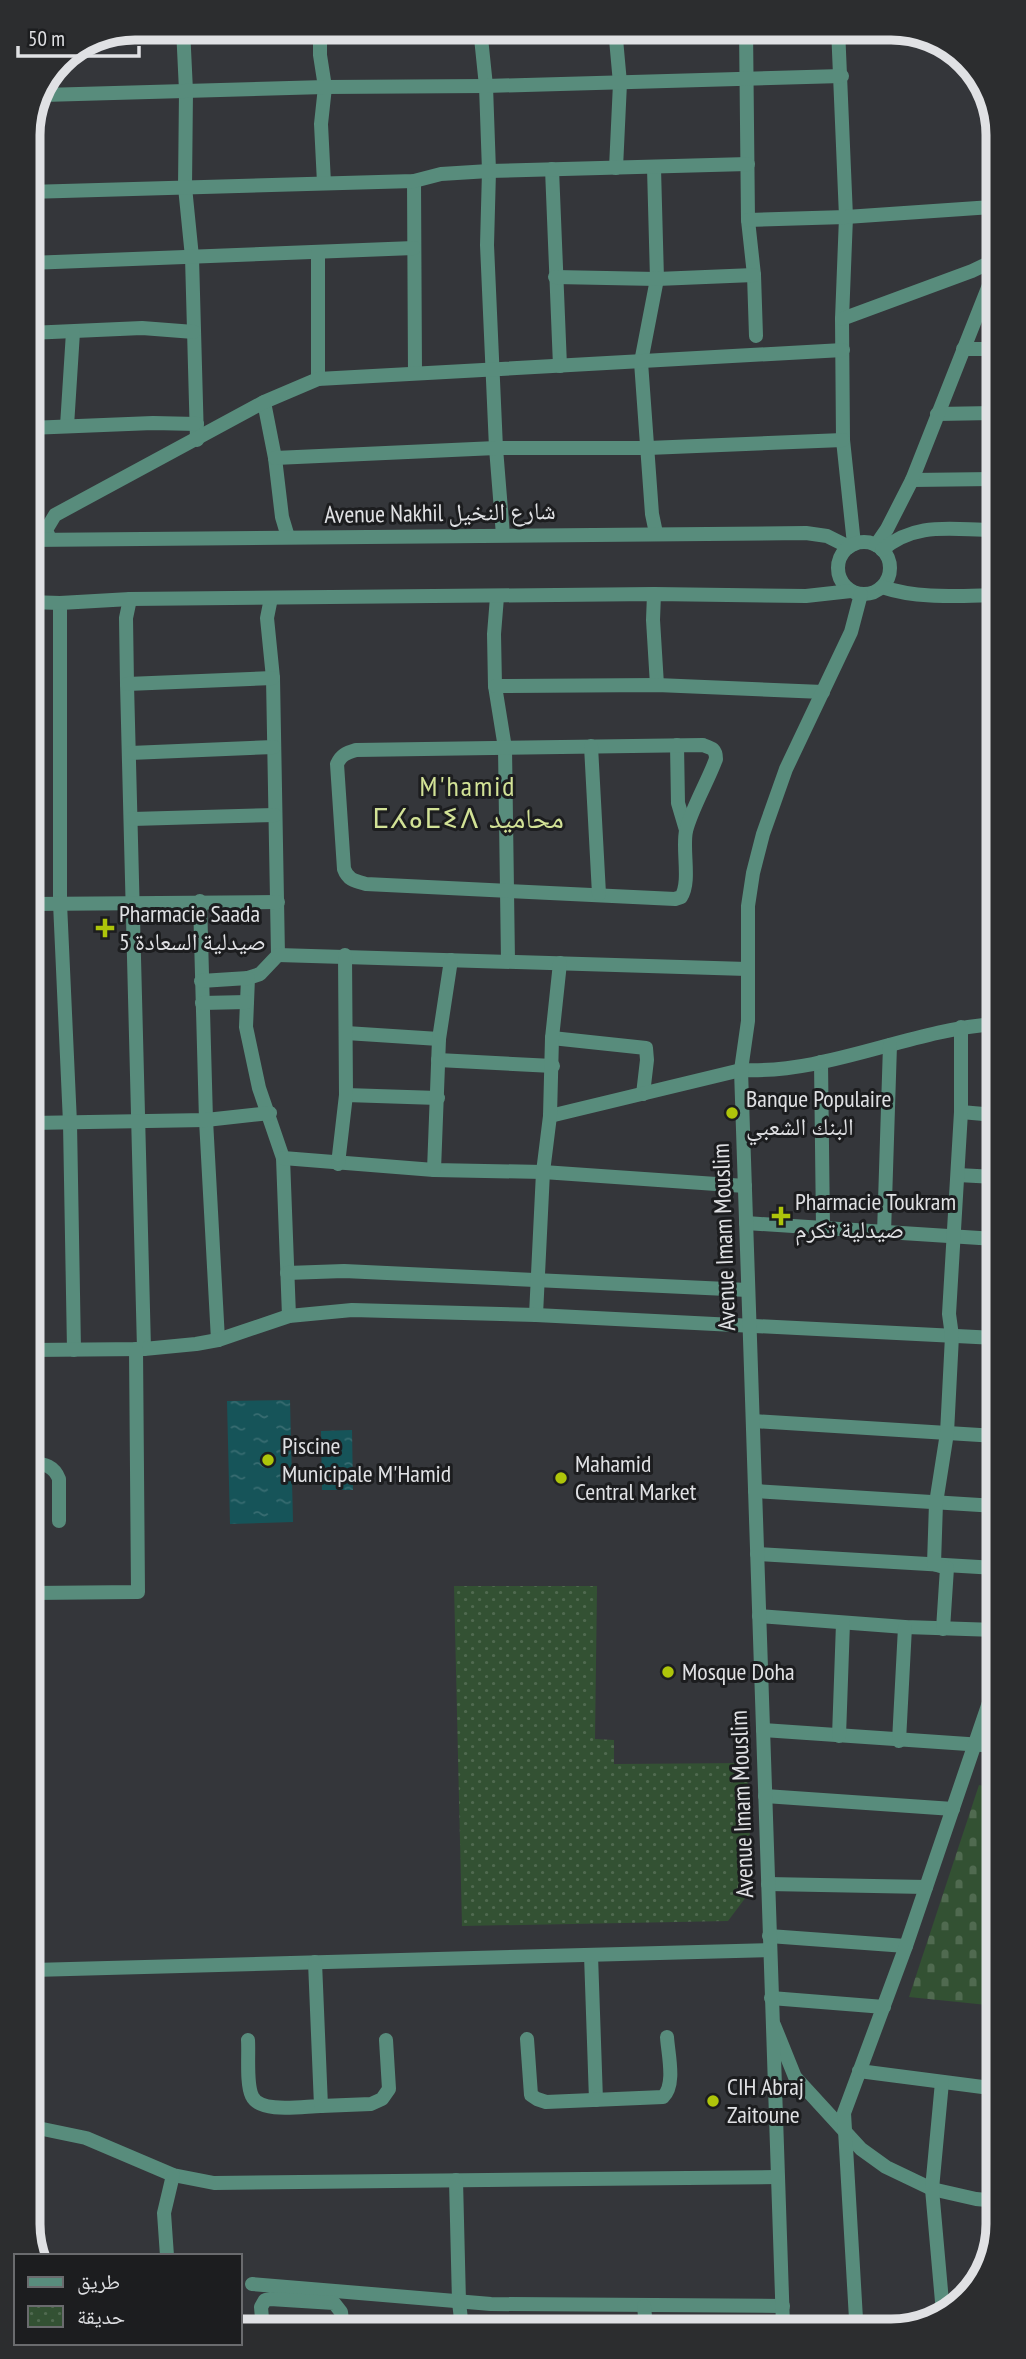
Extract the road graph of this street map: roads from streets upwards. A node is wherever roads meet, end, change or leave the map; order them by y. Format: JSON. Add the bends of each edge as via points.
{"nodes":[{"id":1,"x":184,"y":40,"type":"edge"},
{"id":2,"x":320,"y":40,"type":"edge"},
{"id":3,"x":481,"y":40,"type":"edge"},
{"id":4,"x":616,"y":40,"type":"edge"},
{"id":5,"x":746,"y":40,"type":"edge"},
{"id":6,"x":839,"y":40,"type":"edge"},
{"id":7,"x":842,"y":76,"type":"junction"},
{"id":8,"x":748,"y":77,"type":"junction"},
{"id":9,"x":620,"y":83,"type":"junction"},
{"id":10,"x":486,"y":86,"type":"junction"},
{"id":11,"x":325,"y":87,"type":"junction"},
{"id":12,"x":186,"y":91,"type":"junction"},
{"id":13,"x":49,"y":95,"type":"edge"},
{"id":14,"x":748,"y":164,"type":"junction"},
{"id":15,"x":616,"y":168,"type":"junction"},
{"id":16,"x":653,"y":168,"type":"junction"},
{"id":17,"x":552,"y":169,"type":"junction"},
{"id":18,"x":489,"y":171,"type":"junction"},
{"id":19,"x":414,"y":181,"type":"junction"},
{"id":20,"x":324,"y":183,"type":"junction"},
{"id":21,"x":185,"y":187,"type":"junction"},
{"id":22,"x":40,"y":192,"type":"edge"},
{"id":23,"x":986,"y":207,"type":"edge"},
{"id":24,"x":846,"y":217,"type":"junction"},
{"id":25,"x":748,"y":220,"type":"junction"},
{"id":26,"x":414,"y":248,"type":"junction"},
{"id":27,"x":318,"y":253,"type":"junction"},
{"id":28,"x":192,"y":257,"type":"junction"},
{"id":29,"x":40,"y":262,"type":"edge"},
{"id":30,"x":986,"y":264,"type":"edge"},
{"id":31,"x":754,"y":275,"type":"junction"},
{"id":32,"x":555,"y":277,"type":"junction"},
{"id":33,"x":656,"y":279,"type":"junction"},
{"id":34,"x":986,"y":294,"type":"edge"},
{"id":35,"x":842,"y":319,"type":"junction"},
{"id":36,"x":73,"y":332,"type":"junction"},
{"id":37,"x":194,"y":332,"type":"junction"},
{"id":38,"x":40,"y":333,"type":"edge"},
{"id":39,"x":756,"y":336,"type":"dead end"},
{"id":40,"x":963,"y":349,"type":"junction"},
{"id":41,"x":986,"y":349,"type":"edge"},
{"id":42,"x":843,"y":350,"type":"junction"},
{"id":43,"x":641,"y":362,"type":"junction"},
{"id":44,"x":560,"y":366,"type":"junction"},
{"id":45,"x":494,"y":370,"type":"junction"},
{"id":46,"x":415,"y":373,"type":"junction"},
{"id":47,"x":318,"y":379,"type":"junction"},
{"id":48,"x":264,"y":402,"type":"junction"},
{"id":49,"x":986,"y":413,"type":"edge"},
{"id":50,"x":937,"y":414,"type":"junction"},
{"id":51,"x":197,"y":424,"type":"junction"},
{"id":52,"x":67,"y":426,"type":"junction"},
{"id":53,"x":40,"y":427,"type":"edge"},
{"id":54,"x":197,"y":440,"type":"junction"},
{"id":55,"x":843,"y":440,"type":"junction"},
{"id":56,"x":496,"y":448,"type":"junction"},
{"id":57,"x":648,"y":448,"type":"junction"},
{"id":58,"x":275,"y":458,"type":"junction"},
{"id":59,"x":986,"y":479,"type":"edge"},
{"id":60,"x":912,"y":480,"type":"junction"},
{"id":61,"x":892,"y":518,"type":"junction"},
{"id":62,"x":986,"y":530,"type":"edge"},
{"id":63,"x":910,"y":532,"type":"junction"},
{"id":64,"x":656,"y":533,"type":"junction"},
{"id":65,"x":503,"y":535,"type":"junction"},
{"id":66,"x":288,"y":537,"type":"junction"},
{"id":67,"x":40,"y":539,"type":"edge"},
{"id":68,"x":50,"y":539,"type":"junction"},
{"id":69,"x":851,"y":546,"type":"junction"},
{"id":70,"x":879,"y":548,"type":"junction"},
{"id":71,"x":882,"y":587,"type":"junction"},
{"id":72,"x":856,"y":592,"type":"junction"},
{"id":73,"x":654,"y":594,"type":"junction"},
{"id":74,"x":986,"y":595,"type":"edge"},
{"id":75,"x":498,"y":597,"type":"junction"},
{"id":76,"x":130,"y":598,"type":"junction"},
{"id":77,"x":271,"y":598,"type":"junction"},
{"id":78,"x":40,"y":602,"type":"edge"},
{"id":79,"x":60,"y":603,"type":"junction"},
{"id":80,"x":273,"y":678,"type":"junction"},
{"id":81,"x":127,"y":684,"type":"junction"},
{"id":82,"x":657,"y":685,"type":"junction"},
{"id":83,"x":495,"y":686,"type":"junction"},
{"id":84,"x":823,"y":691,"type":"junction"},
{"id":85,"x":677,"y":745,"type":"junction"},
{"id":86,"x":591,"y":746,"type":"junction"},
{"id":87,"x":274,"y":747,"type":"junction"},
{"id":88,"x":505,"y":748,"type":"junction"},
{"id":89,"x":130,"y":753,"type":"junction"},
{"id":90,"x":275,"y":815,"type":"junction"},
{"id":91,"x":132,"y":819,"type":"junction"},
{"id":92,"x":686,"y":830,"type":"junction"},
{"id":93,"x":508,"y":891,"type":"junction"},
{"id":94,"x":599,"y":894,"type":"junction"},
{"id":95,"x":200,"y":901,"type":"junction"},
{"id":96,"x":132,"y":902,"type":"junction"},
{"id":97,"x":278,"y":902,"type":"junction"},
{"id":98,"x":60,"y":903,"type":"junction"},
{"id":99,"x":40,"y":904,"type":"edge"},
{"id":100,"x":278,"y":955,"type":"junction"},
{"id":101,"x":345,"y":955,"type":"junction"},
{"id":102,"x":451,"y":960,"type":"junction"},
{"id":103,"x":508,"y":961,"type":"junction"},
{"id":104,"x":560,"y":963,"type":"junction"},
{"id":105,"x":747,"y":970,"type":"junction"},
{"id":106,"x":247,"y":978,"type":"junction"},
{"id":107,"x":201,"y":981,"type":"junction"},
{"id":108,"x":247,"y":1002,"type":"junction"},
{"id":109,"x":202,"y":1003,"type":"junction"},
{"id":110,"x":986,"y":1025,"type":"edge"},
{"id":111,"x":961,"y":1027,"type":"junction"},
{"id":112,"x":346,"y":1033,"type":"junction"},
{"id":113,"x":552,"y":1038,"type":"junction"},
{"id":114,"x":439,"y":1039,"type":"junction"},
{"id":115,"x":890,"y":1045,"type":"junction"},
{"id":116,"x":438,"y":1060,"type":"junction"},
{"id":117,"x":821,"y":1062,"type":"junction"},
{"id":118,"x":553,"y":1066,"type":"junction"},
{"id":119,"x":741,"y":1070,"type":"junction"},
{"id":120,"x":643,"y":1094,"type":"junction"},
{"id":121,"x":346,"y":1095,"type":"junction"},
{"id":122,"x":438,"y":1098,"type":"junction"},
{"id":123,"x":961,"y":1112,"type":"junction"},
{"id":124,"x":270,"y":1113,"type":"junction"},
{"id":125,"x":986,"y":1114,"type":"edge"},
{"id":126,"x":550,"y":1116,"type":"junction"},
{"id":127,"x":206,"y":1120,"type":"junction"},
{"id":128,"x":139,"y":1121,"type":"junction"},
{"id":129,"x":40,"y":1123,"type":"edge"},
{"id":130,"x":70,"y":1123,"type":"junction"},
{"id":131,"x":283,"y":1158,"type":"junction"},
{"id":132,"x":338,"y":1164,"type":"junction"},
{"id":133,"x":434,"y":1170,"type":"junction"},
{"id":134,"x":543,"y":1172,"type":"junction"},
{"id":135,"x":958,"y":1175,"type":"junction"},
{"id":136,"x":986,"y":1177,"type":"edge"},
{"id":137,"x":745,"y":1186,"type":"junction"},
{"id":138,"x":746,"y":1223,"type":"junction"},
{"id":139,"x":823,"y":1229,"type":"junction"},
{"id":140,"x":884,"y":1233,"type":"junction"},
{"id":141,"x":953,"y":1237,"type":"junction"},
{"id":142,"x":986,"y":1239,"type":"edge"},
{"id":143,"x":287,"y":1273,"type":"junction"},
{"id":144,"x":540,"y":1280,"type":"junction"},
{"id":145,"x":748,"y":1290,"type":"junction"},
{"id":146,"x":536,"y":1315,"type":"junction"},
{"id":147,"x":289,"y":1317,"type":"junction"},
{"id":148,"x":750,"y":1327,"type":"junction"},
{"id":149,"x":951,"y":1336,"type":"junction"},
{"id":150,"x":986,"y":1338,"type":"edge"},
{"id":151,"x":218,"y":1340,"type":"junction"},
{"id":152,"x":140,"y":1349,"type":"junction"},
{"id":153,"x":40,"y":1350,"type":"edge"},
{"id":154,"x":74,"y":1350,"type":"junction"},
{"id":155,"x":752,"y":1421,"type":"junction"},
{"id":156,"x":947,"y":1433,"type":"junction"},
{"id":157,"x":986,"y":1435,"type":"edge"},
{"id":158,"x":40,"y":1464,"type":"edge"},
{"id":159,"x":755,"y":1491,"type":"junction"},
{"id":160,"x":936,"y":1503,"type":"junction"},
{"id":161,"x":986,"y":1506,"type":"edge"},
{"id":162,"x":60,"y":1521,"type":"dead end"},
{"id":163,"x":757,"y":1554,"type":"junction"},
{"id":164,"x":934,"y":1564,"type":"junction"},
{"id":165,"x":986,"y":1567,"type":"edge"},
{"id":166,"x":40,"y":1594,"type":"edge"},
{"id":167,"x":759,"y":1616,"type":"junction"},
{"id":168,"x":843,"y":1623,"type":"junction"},
{"id":169,"x":905,"y":1627,"type":"junction"},
{"id":170,"x":943,"y":1629,"type":"junction"},
{"id":171,"x":986,"y":1630,"type":"edge"},
{"id":172,"x":986,"y":1712,"type":"edge"},
{"id":173,"x":763,"y":1730,"type":"junction"},
{"id":174,"x":839,"y":1736,"type":"junction"},
{"id":175,"x":899,"y":1741,"type":"junction"},
{"id":176,"x":976,"y":1745,"type":"junction"},
{"id":177,"x":986,"y":1745,"type":"edge"},
{"id":178,"x":765,"y":1796,"type":"junction"},
{"id":179,"x":953,"y":1809,"type":"junction"},
{"id":180,"x":768,"y":1884,"type":"junction"},
{"id":181,"x":926,"y":1887,"type":"junction"},
{"id":182,"x":770,"y":1943,"type":"junction"},
{"id":183,"x":906,"y":1945,"type":"junction"},
{"id":184,"x":591,"y":1955,"type":"junction"},
{"id":185,"x":315,"y":1962,"type":"junction"},
{"id":186,"x":40,"y":1970,"type":"edge"},
{"id":187,"x":772,"y":1998,"type":"junction"},
{"id":188,"x":884,"y":2007,"type":"junction"},
{"id":189,"x":772,"y":2021,"type":"junction"},
{"id":190,"x":667,"y":2037,"type":"dead end"},
{"id":191,"x":527,"y":2039,"type":"dead end"},
{"id":192,"x":248,"y":2040,"type":"dead end"},
{"id":193,"x":386,"y":2040,"type":"dead end"},
{"id":194,"x":859,"y":2071,"type":"junction"},
{"id":195,"x":942,"y":2082,"type":"junction"},
{"id":196,"x":986,"y":2088,"type":"edge"},
{"id":197,"x":596,"y":2100,"type":"junction"},
{"id":198,"x":321,"y":2106,"type":"junction"},
{"id":199,"x":40,"y":2128,"type":"edge"},
{"id":200,"x":843,"y":2130,"type":"junction"},
{"id":201,"x":173,"y":2175,"type":"junction"},
{"id":202,"x":777,"y":2177,"type":"junction"},
{"id":203,"x":456,"y":2180,"type":"junction"},
{"id":204,"x":932,"y":2189,"type":"junction"},
{"id":205,"x":986,"y":2200,"type":"edge"},
{"id":206,"x":167,"y":2254,"type":"edge"},
{"id":207,"x":252,"y":2284,"type":"dead end"},
{"id":208,"x":459,"y":2302,"type":"junction"},
{"id":209,"x":942,"y":2304,"type":"edge"},
{"id":210,"x":644,"y":2306,"type":"junction"},
{"id":211,"x":783,"y":2306,"type":"junction"},
{"id":212,"x":262,"y":2319,"type":"edge"},
{"id":213,"x":342,"y":2319,"type":"edge"},
{"id":214,"x":462,"y":2319,"type":"edge"},
{"id":215,"x":645,"y":2319,"type":"edge"},
{"id":216,"x":783,"y":2319,"type":"edge"},
{"id":217,"x":858,"y":2319,"type":"edge"}],
"edges":[{"from":1,"to":12,"type":"street"},
{"from":2,"to":11,"type":"street"},
{"from":3,"to":10,"type":"street"},
{"from":4,"to":9,"type":"street"},
{"from":5,"to":8,"type":"street"},
{"from":6,"to":7,"type":"street"},
{"from":7,"to":8,"type":"street"},
{"from":7,"to":24,"type":"street"},
{"from":8,"to":9,"type":"street"},
{"from":8,"to":14,"type":"street"},
{"from":9,"to":10,"type":"street"},
{"from":9,"to":15,"type":"street"},
{"from":10,"to":11,"type":"street"},
{"from":10,"to":18,"type":"street"},
{"from":11,"to":12,"type":"street"},
{"from":11,"to":20,"type":"street","via":[[321,124]]},
{"from":12,"to":13,"type":"street"},
{"from":12,"to":21,"type":"street"},
{"from":14,"to":16,"type":"street"},
{"from":14,"to":25,"type":"street"},
{"from":15,"to":16,"type":"street"},
{"from":15,"to":17,"type":"street"},
{"from":16,"to":33,"type":"street"},
{"from":17,"to":18,"type":"street"},
{"from":17,"to":32,"type":"street"},
{"from":18,"to":19,"type":"street"},
{"from":18,"to":45,"type":"street","via":[[487,245]]},
{"from":19,"to":20,"type":"street"},
{"from":19,"to":26,"type":"street"},
{"from":20,"to":21,"type":"street"},
{"from":21,"to":22,"type":"street"},
{"from":21,"to":28,"type":"street"},
{"from":23,"to":24,"type":"street"},
{"from":24,"to":25,"type":"street"},
{"from":24,"to":35,"type":"street"},
{"from":25,"to":31,"type":"street"},
{"from":26,"to":27,"type":"street"},
{"from":26,"to":46,"type":"street"},
{"from":27,"to":28,"type":"street"},
{"from":27,"to":47,"type":"street"},
{"from":28,"to":29,"type":"street"},
{"from":28,"to":37,"type":"street"},
{"from":30,"to":35,"type":"street"},
{"from":31,"to":33,"type":"street"},
{"from":31,"to":39,"type":"street"},
{"from":32,"to":33,"type":"street"},
{"from":32,"to":44,"type":"street"},
{"from":33,"to":43,"type":"street"},
{"from":34,"to":40,"type":"street"},
{"from":35,"to":42,"type":"street"},
{"from":36,"to":37,"type":"street","via":[[142,328]]},
{"from":36,"to":38,"type":"street"},
{"from":36,"to":52,"type":"street"},
{"from":37,"to":51,"type":"street"},
{"from":40,"to":41,"type":"street"},
{"from":40,"to":50,"type":"street"},
{"from":42,"to":43,"type":"street"},
{"from":42,"to":55,"type":"street"},
{"from":43,"to":44,"type":"street"},
{"from":43,"to":57,"type":"street"},
{"from":44,"to":45,"type":"street"},
{"from":45,"to":46,"type":"street"},
{"from":45,"to":56,"type":"street"},
{"from":46,"to":47,"type":"street"},
{"from":47,"to":48,"type":"street"},
{"from":48,"to":54,"type":"street"},
{"from":48,"to":58,"type":"street"},
{"from":49,"to":50,"type":"street"},
{"from":50,"to":60,"type":"street"},
{"from":51,"to":52,"type":"street"},
{"from":51,"to":54,"type":"street"},
{"from":52,"to":53,"type":"street"},
{"from":54,"to":68,"type":"street","via":[[55,515],[46,530]]},
{"from":55,"to":57,"type":"street"},
{"from":55,"to":69,"type":"street"},
{"from":56,"to":57,"type":"street"},
{"from":56,"to":58,"type":"street"},
{"from":56,"to":65,"type":"street"},
{"from":57,"to":64,"type":"street"},
{"from":58,"to":66,"type":"street"},
{"from":59,"to":60,"type":"street"},
{"from":60,"to":61,"type":"street"},
{"from":61,"to":63,"type":"street","via":[[897,528]]},
{"from":61,"to":70,"type":"street"},
{"from":62,"to":63,"type":"street"},
{"from":63,"to":70,"type":"street"},
{"from":64,"to":65,"type":"street","name":"Avenue Nakhil شارع النخيل"},
{"from":64,"to":69,"type":"street","name":"Avenue Nakhil شارع النخيل","via":[[806,533]]},
{"from":65,"to":66,"type":"street","name":"Avenue Nakhil شارع النخيل"},
{"from":66,"to":68,"type":"street","name":"Avenue Nakhil شارع النخيل"},
{"from":67,"to":68,"type":"street","name":"Avenue Nakhil شارع النخيل"},
{"from":69,"to":70,"type":"street","via":[[865,542]]},
{"from":69,"to":72,"type":"street","via":[[841,555],[838,567],[842,583]]},
{"from":70,"to":71,"type":"street","via":[[890,568]]},
{"from":71,"to":72,"type":"street","via":[[872,593]]},
{"from":71,"to":74,"type":"street","via":[[933,596]]},
{"from":72,"to":73,"type":"street","via":[[806,596]]},
{"from":72,"to":84,"type":"street","name":"Avenue Imam Mouslim","via":[[851,632]]},
{"from":73,"to":75,"type":"street"},
{"from":73,"to":82,"type":"street"},
{"from":75,"to":77,"type":"street"},
{"from":75,"to":83,"type":"street"},
{"from":76,"to":77,"type":"street"},
{"from":76,"to":79,"type":"street"},
{"from":76,"to":81,"type":"street"},
{"from":77,"to":80,"type":"street","via":[[267,618]]},
{"from":78,"to":79,"type":"street"},
{"from":79,"to":98,"type":"street"},
{"from":80,"to":81,"type":"street"},
{"from":80,"to":87,"type":"street"},
{"from":81,"to":89,"type":"street"},
{"from":82,"to":83,"type":"street"},
{"from":82,"to":84,"type":"street"},
{"from":83,"to":88,"type":"street"},
{"from":84,"to":105,"type":"street","name":"Avenue Imam Mouslim","via":[[786,769],[763,834],[748,906]]},
{"from":85,"to":86,"type":"street"},
{"from":85,"to":92,"type":"street","via":[[678,803]]},
{"from":85,"to":92,"type":"street","via":[[703,745],[716,753]]},
{"from":86,"to":88,"type":"street"},
{"from":86,"to":94,"type":"street"},
{"from":87,"to":89,"type":"street"},
{"from":87,"to":90,"type":"street"},
{"from":88,"to":93,"type":"street"},
{"from":88,"to":93,"type":"street","via":[[356,750],[340,757],[337,765],[347,876],[366,884]]},
{"from":89,"to":91,"type":"street"},
{"from":90,"to":91,"type":"street"},
{"from":90,"to":97,"type":"street"},
{"from":91,"to":96,"type":"street"},
{"from":92,"to":94,"type":"street","via":[[686,886],[681,897]]},
{"from":93,"to":94,"type":"street"},
{"from":93,"to":103,"type":"street"},
{"from":95,"to":96,"type":"street"},
{"from":95,"to":97,"type":"street"},
{"from":95,"to":107,"type":"street"},
{"from":96,"to":98,"type":"street"},
{"from":96,"to":128,"type":"street"},
{"from":97,"to":100,"type":"street"},
{"from":98,"to":99,"type":"street"},
{"from":98,"to":130,"type":"street"},
{"from":100,"to":101,"type":"street"},
{"from":100,"to":106,"type":"street","via":[[260,974]]},
{"from":101,"to":102,"type":"street"},
{"from":101,"to":112,"type":"street"},
{"from":102,"to":103,"type":"street"},
{"from":102,"to":114,"type":"street"},
{"from":103,"to":104,"type":"street"},
{"from":104,"to":105,"type":"street"},
{"from":104,"to":113,"type":"street"},
{"from":105,"to":119,"type":"street","name":"Avenue Imam Mouslim","via":[[748,1021]]},
{"from":106,"to":107,"type":"street"},
{"from":106,"to":108,"type":"street"},
{"from":107,"to":109,"type":"street"},
{"from":108,"to":109,"type":"street"},
{"from":108,"to":124,"type":"street","via":[[248,1039]]},
{"from":109,"to":127,"type":"street"},
{"from":110,"to":111,"type":"street"},
{"from":111,"to":115,"type":"street"},
{"from":111,"to":123,"type":"street"},
{"from":112,"to":114,"type":"street"},
{"from":112,"to":121,"type":"street"},
{"from":113,"to":118,"type":"street"},
{"from":113,"to":120,"type":"street","via":[[646,1048]]},
{"from":114,"to":116,"type":"street"},
{"from":115,"to":117,"type":"street"},
{"from":115,"to":140,"type":"street"},
{"from":116,"to":118,"type":"street"},
{"from":116,"to":122,"type":"street"},
{"from":117,"to":119,"type":"street","via":[[768,1071]]},
{"from":117,"to":139,"type":"street"},
{"from":118,"to":126,"type":"street"},
{"from":119,"to":120,"type":"street"},
{"from":119,"to":137,"type":"street","name":"Avenue Imam Mouslim"},
{"from":120,"to":126,"type":"street"},
{"from":121,"to":122,"type":"street"},
{"from":121,"to":132,"type":"street"},
{"from":122,"to":133,"type":"street"},
{"from":123,"to":125,"type":"street"},
{"from":123,"to":135,"type":"street"},
{"from":124,"to":127,"type":"street"},
{"from":124,"to":131,"type":"street"},
{"from":126,"to":134,"type":"street"},
{"from":127,"to":128,"type":"street"},
{"from":127,"to":151,"type":"street"},
{"from":128,"to":130,"type":"street"},
{"from":128,"to":152,"type":"street"},
{"from":129,"to":130,"type":"street"},
{"from":130,"to":154,"type":"street"},
{"from":131,"to":132,"type":"street"},
{"from":131,"to":143,"type":"street"},
{"from":132,"to":133,"type":"street"},
{"from":133,"to":134,"type":"street"},
{"from":134,"to":137,"type":"street"},
{"from":134,"to":144,"type":"street"},
{"from":135,"to":136,"type":"street"},
{"from":135,"to":141,"type":"street"},
{"from":137,"to":138,"type":"street","name":"Avenue Imam Mouslim"},
{"from":138,"to":139,"type":"street"},
{"from":138,"to":145,"type":"street","name":"Avenue Imam Mouslim"},
{"from":139,"to":140,"type":"street"},
{"from":140,"to":141,"type":"street"},
{"from":141,"to":142,"type":"street"},
{"from":141,"to":149,"type":"street"},
{"from":143,"to":144,"type":"street","via":[[344,1271]]},
{"from":143,"to":147,"type":"street"},
{"from":144,"to":145,"type":"street"},
{"from":144,"to":146,"type":"street"},
{"from":145,"to":148,"type":"street","name":"Avenue Imam Mouslim"},
{"from":146,"to":147,"type":"street","via":[[364,1310]]},
{"from":146,"to":148,"type":"street"},
{"from":147,"to":151,"type":"street"},
{"from":148,"to":149,"type":"street"},
{"from":148,"to":155,"type":"street","name":"Avenue Imam Mouslim"},
{"from":149,"to":150,"type":"street"},
{"from":149,"to":156,"type":"street"},
{"from":151,"to":152,"type":"street"},
{"from":152,"to":154,"type":"street"},
{"from":152,"to":166,"type":"street","via":[[138,1592]]},
{"from":153,"to":154,"type":"street"},
{"from":155,"to":156,"type":"street"},
{"from":155,"to":159,"type":"street","name":"Avenue Imam Mouslim"},
{"from":156,"to":157,"type":"street"},
{"from":156,"to":160,"type":"street"},
{"from":158,"to":162,"type":"street","via":[[50,1466],[59,1479]]},
{"from":159,"to":160,"type":"street"},
{"from":159,"to":163,"type":"street","name":"Avenue Imam Mouslim"},
{"from":160,"to":161,"type":"street"},
{"from":160,"to":164,"type":"street"},
{"from":163,"to":164,"type":"street"},
{"from":163,"to":167,"type":"street","name":"Avenue Imam Mouslim"},
{"from":164,"to":165,"type":"street"},
{"from":164,"to":170,"type":"street","via":[[947,1568]]},
{"from":167,"to":168,"type":"street"},
{"from":167,"to":173,"type":"street","name":"Avenue Imam Mouslim"},
{"from":168,"to":169,"type":"street"},
{"from":168,"to":174,"type":"street"},
{"from":169,"to":170,"type":"street"},
{"from":169,"to":175,"type":"street"},
{"from":170,"to":171,"type":"street"},
{"from":172,"to":176,"type":"street"},
{"from":173,"to":174,"type":"street"},
{"from":173,"to":178,"type":"street","name":"Avenue Imam Mouslim"},
{"from":174,"to":175,"type":"street"},
{"from":175,"to":176,"type":"street"},
{"from":176,"to":177,"type":"street"},
{"from":176,"to":179,"type":"street"},
{"from":178,"to":179,"type":"street"},
{"from":178,"to":180,"type":"street","name":"Avenue Imam Mouslim"},
{"from":179,"to":181,"type":"street"},
{"from":180,"to":181,"type":"street"},
{"from":180,"to":182,"type":"street","name":"Avenue Imam Mouslim"},
{"from":181,"to":183,"type":"street"},
{"from":182,"to":183,"type":"street"},
{"from":182,"to":184,"type":"street"},
{"from":182,"to":187,"type":"street","name":"Avenue Imam Mouslim"},
{"from":183,"to":188,"type":"street"},
{"from":184,"to":185,"type":"street"},
{"from":184,"to":197,"type":"street"},
{"from":185,"to":186,"type":"street"},
{"from":185,"to":198,"type":"street"},
{"from":187,"to":188,"type":"street"},
{"from":187,"to":189,"type":"street","name":"Avenue Imam Mouslim"},
{"from":188,"to":194,"type":"street"},
{"from":189,"to":200,"type":"street","via":[[795,2077]]},
{"from":189,"to":202,"type":"street","name":"Avenue Imam Mouslim"},
{"from":190,"to":197,"type":"street","via":[[668,2093],[656,2099]]},
{"from":191,"to":197,"type":"street","via":[[531,2095],[546,2102]]},
{"from":192,"to":198,"type":"street","via":[[251,2095],[257,2104],[270,2108]]},
{"from":193,"to":198,"type":"street","via":[[389,2089],[382,2099],[371,2104]]},
{"from":194,"to":195,"type":"street"},
{"from":194,"to":200,"type":"street","via":[[847,2099]]},
{"from":195,"to":196,"type":"street"},
{"from":195,"to":204,"type":"street"},
{"from":199,"to":201,"type":"street","via":[[86,2138]]},
{"from":200,"to":204,"type":"street","via":[[886,2167]]},
{"from":200,"to":217,"type":"street"},
{"from":201,"to":203,"type":"street","via":[[214,2183]]},
{"from":201,"to":206,"type":"street","via":[[164,2213]]},
{"from":202,"to":203,"type":"street"},
{"from":202,"to":211,"type":"street","name":"Avenue Imam Mouslim"},
{"from":203,"to":208,"type":"street"},
{"from":204,"to":205,"type":"street"},
{"from":204,"to":209,"type":"street"},
{"from":207,"to":208,"type":"street"},
{"from":208,"to":210,"type":"street"},
{"from":208,"to":214,"type":"street"},
{"from":210,"to":211,"type":"street"},
{"from":210,"to":215,"type":"street"},
{"from":211,"to":216,"type":"street","name":"Avenue Imam Mouslim"},
{"from":212,"to":213,"type":"street","via":[[261,2307],[270,2299],[334,2303]]}]}
